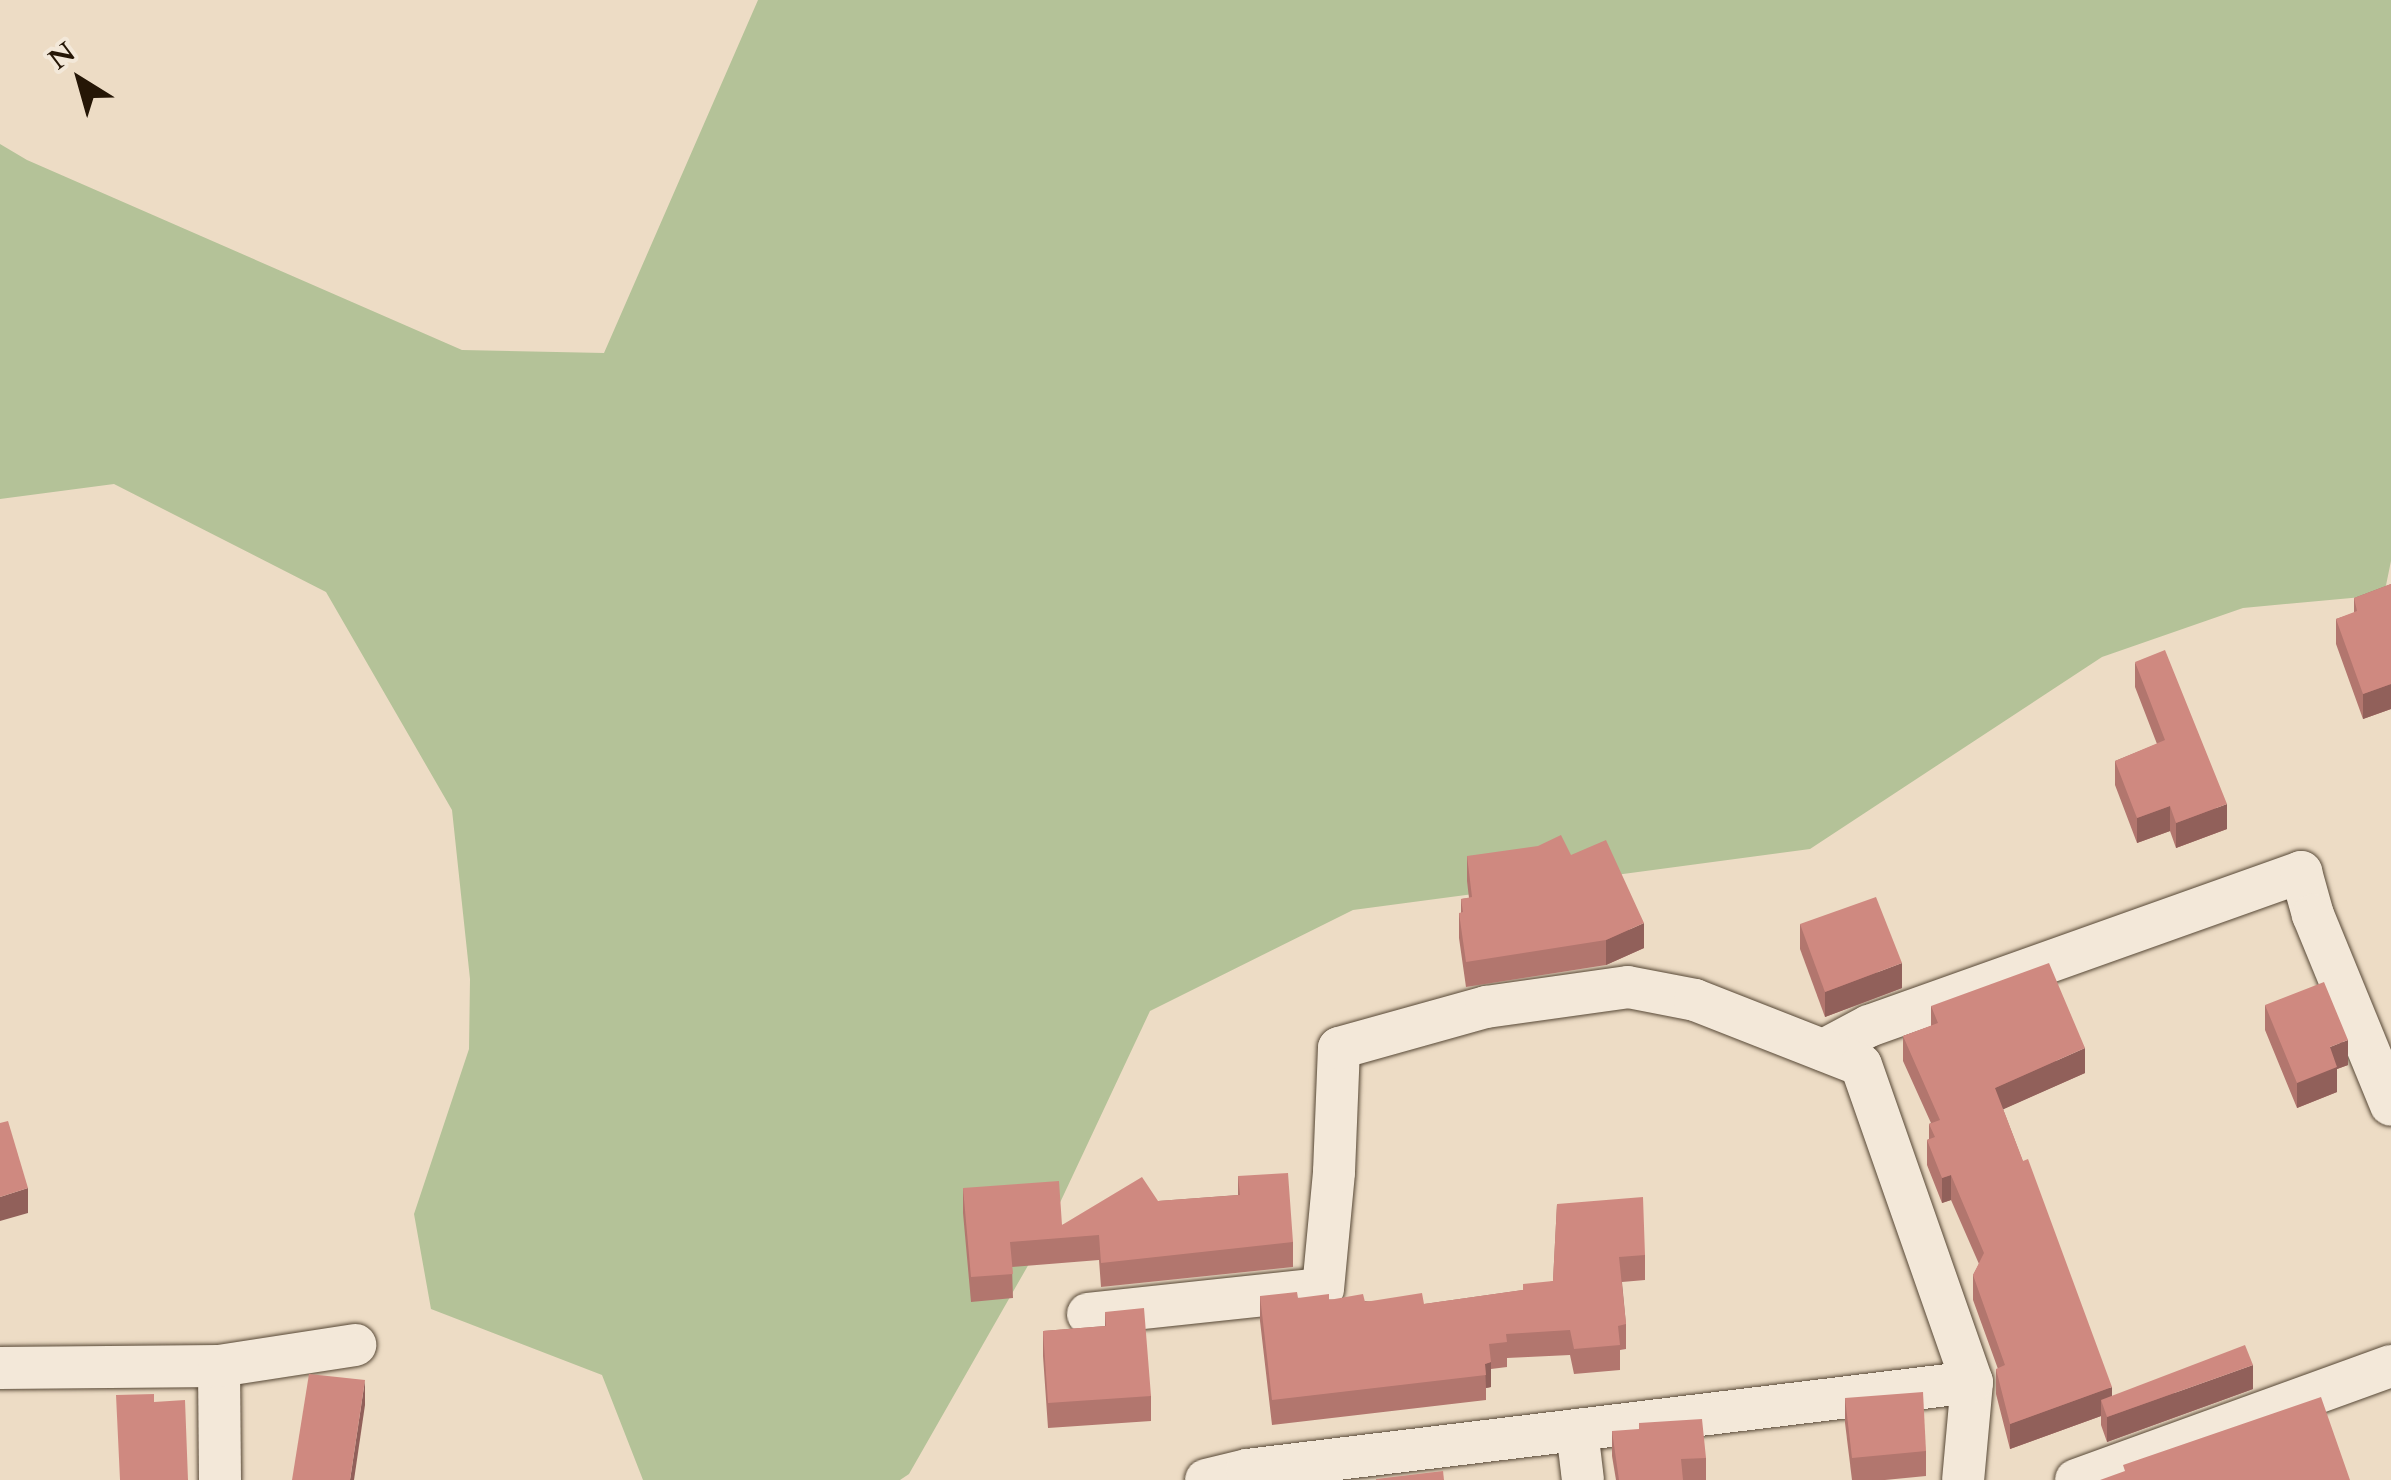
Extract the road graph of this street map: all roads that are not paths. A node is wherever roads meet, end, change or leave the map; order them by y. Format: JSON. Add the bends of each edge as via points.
{"nodes":[{"id":1,"x":1824,"y":1050,"type":"junction"},
{"id":2,"x":2391,"y":1105,"type":"edge"},
{"id":3,"x":1088,"y":1314,"type":"dead end"},
{"id":4,"x":354,"y":1345,"type":"dead end"},
{"id":5,"x":219,"y":1366,"type":"junction"},
{"id":6,"x":2391,"y":1366,"type":"edge"},
{"id":7,"x":0,"y":1368,"type":"edge"},
{"id":8,"x":1972,"y":1382,"type":"junction"},
{"id":9,"x":1577,"y":1430,"type":"junction"},
{"id":10,"x":220,"y":1480,"type":"edge"},
{"id":11,"x":1206,"y":1480,"type":"edge"},
{"id":12,"x":1583,"y":1480,"type":"edge"},
{"id":13,"x":1963,"y":1480,"type":"edge"},
{"id":14,"x":2076,"y":1480,"type":"edge"}],
"edges":[{"from":1,"to":2,"type":"street","via":[[1868,1026],[2301,872]]},
{"from":1,"to":3,"type":"street","via":[[1695,1000],[1628,987],[1486,1007],[1338,1048],[1322,1289]]},
{"from":1,"to":8,"type":"street","via":[[1861,1066]]},
{"from":4,"to":5,"type":"street"},
{"from":5,"to":7,"type":"street"},
{"from":5,"to":10,"type":"street"},
{"from":6,"to":14,"type":"street"},
{"from":8,"to":9,"type":"street"},
{"from":8,"to":13,"type":"street"},
{"from":9,"to":11,"type":"street"},
{"from":9,"to":12,"type":"street"}]}
